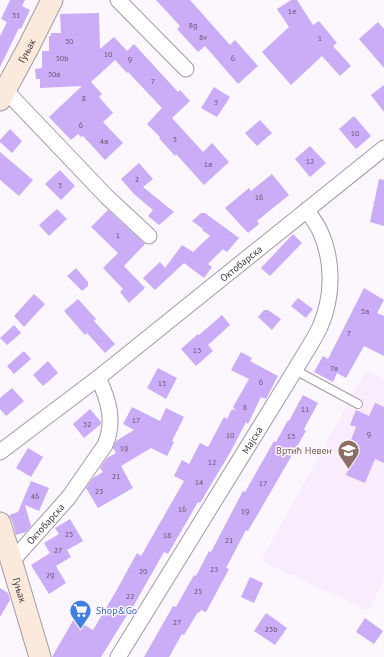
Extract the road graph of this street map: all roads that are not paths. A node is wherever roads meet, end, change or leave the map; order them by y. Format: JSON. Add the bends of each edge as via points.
{"nodes":[{"id":1,"x":52,"y":0,"type":"edge"},
{"id":2,"x":118,"y":0,"type":"edge"},
{"id":3,"x":186,"y":69,"type":"dead end"},
{"id":4,"x":2,"y":95,"type":"edge"},
{"id":5,"x":384,"y":148,"type":"edge"},
{"id":6,"x":307,"y":210,"type":"junction"},
{"id":7,"x":149,"y":236,"type":"dead end"},
{"id":8,"x":295,"y":370,"type":"junction"},
{"id":9,"x":98,"y":378,"type":"junction"},
{"id":10,"x":358,"y":404,"type":"dead end"},
{"id":11,"x":0,"y":452,"type":"edge"},
{"id":12,"x":0,"y":523,"type":"edge"},
{"id":13,"x":12,"y":561,"type":"junction"},
{"id":14,"x":40,"y":657,"type":"edge"},
{"id":15,"x":118,"y":657,"type":"edge"}],
"edges":[{"from":1,"to":4,"type":"street","name":"Гуњак"},
{"from":2,"to":3,"type":"street"},
{"from":4,"to":7,"type":"street"},
{"from":5,"to":6,"type":"street","name":"Октобарска"},
{"from":6,"to":8,"type":"street","name":"Мајска","via":[[320,231],[328,254],[331,276],[328,303],[320,328]]},
{"from":6,"to":9,"type":"street","name":"Октобарска"},
{"from":8,"to":10,"type":"lane"},
{"from":8,"to":15,"type":"street","name":"Мајска"},
{"from":9,"to":11,"type":"street","name":"Октобарска"},
{"from":9,"to":13,"type":"street","name":"Октобарска","via":[[105,392],[111,425],[105,445],[69,497]]},
{"from":12,"to":13,"type":"street","name":"Гуњак"},
{"from":13,"to":14,"type":"street","name":"Гуњак"}]}
